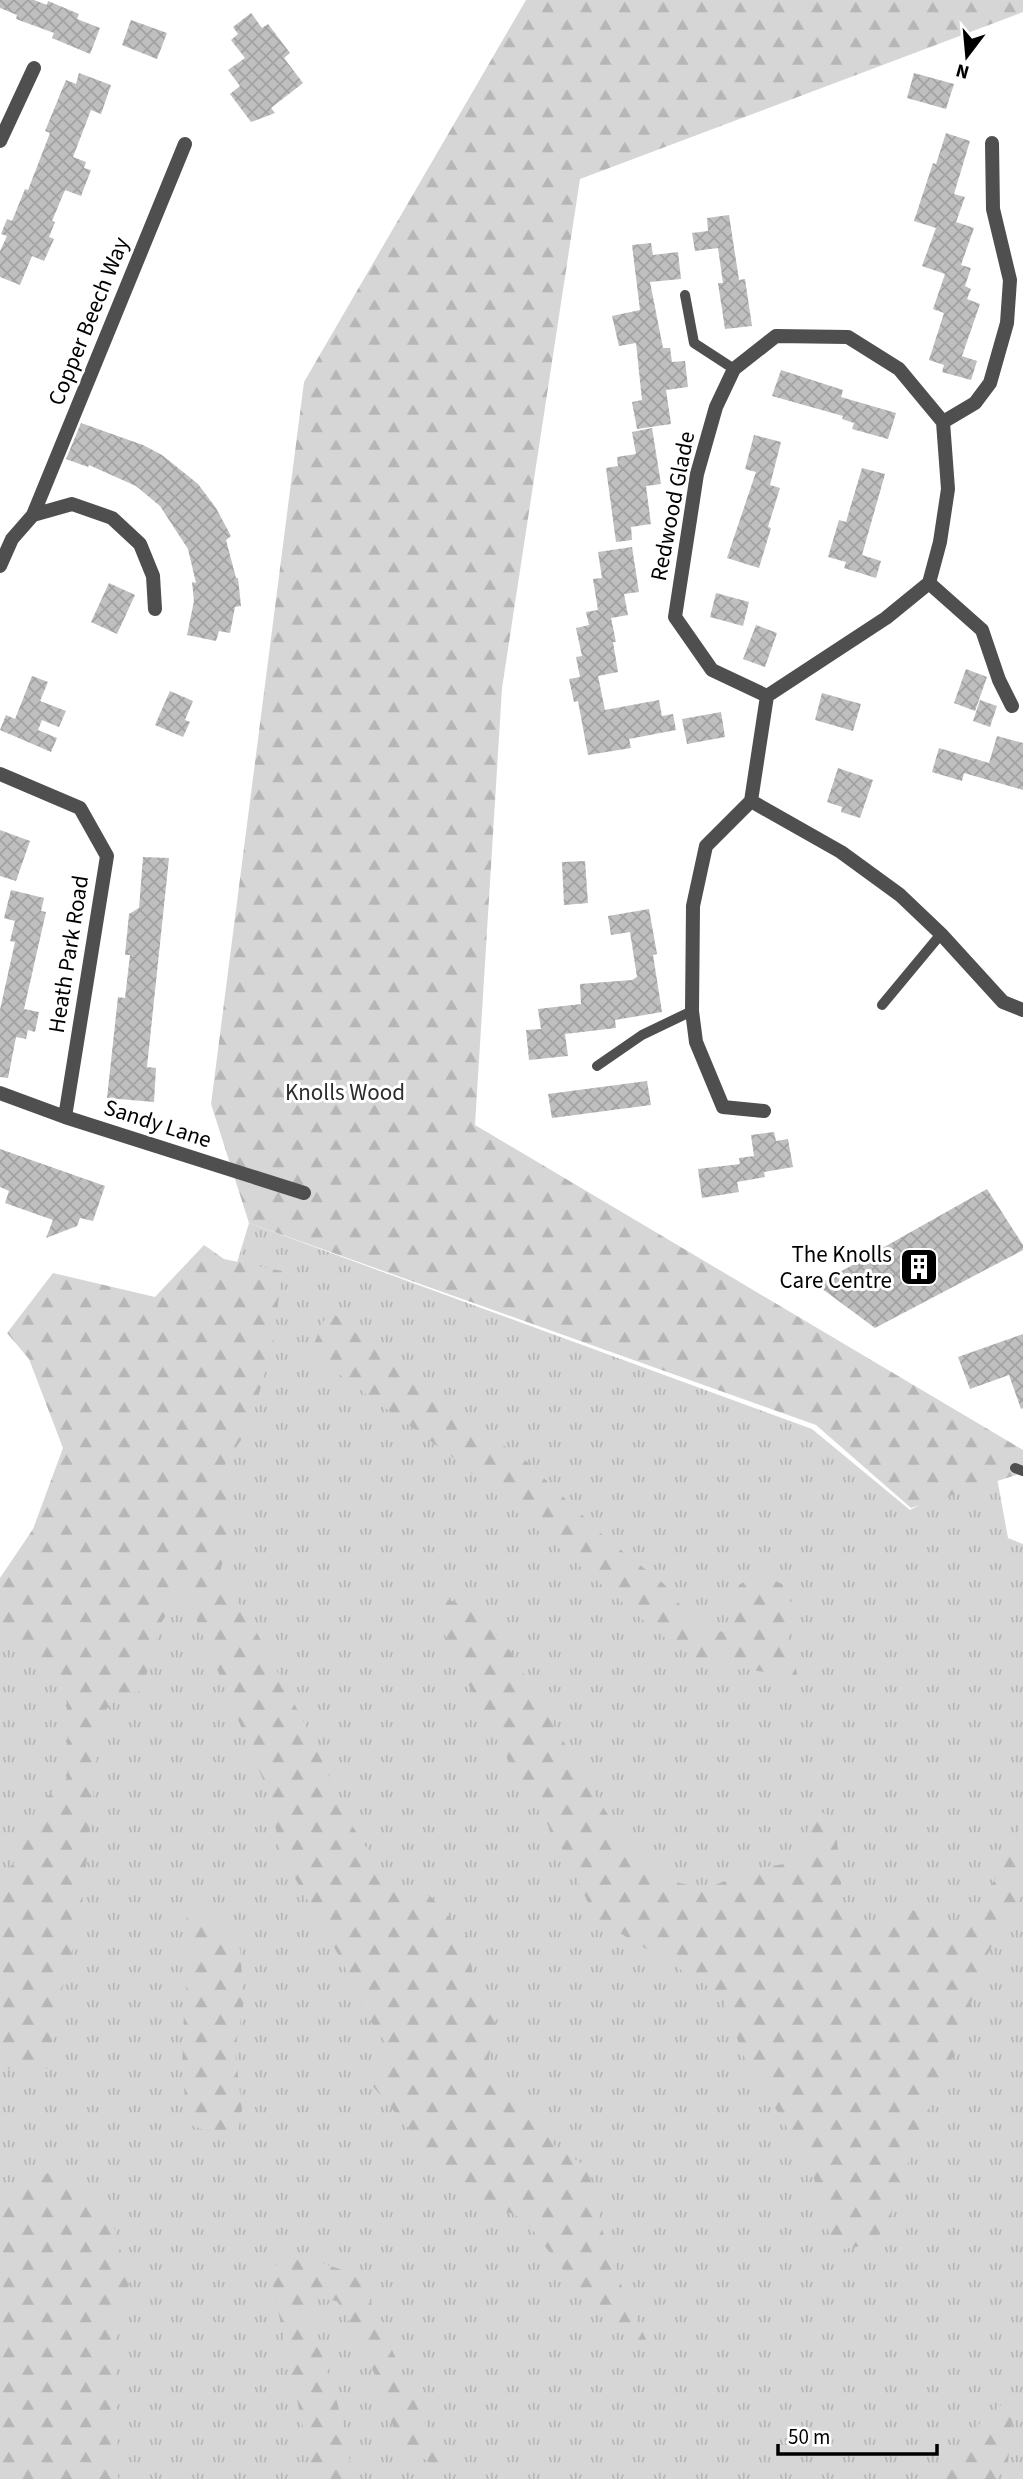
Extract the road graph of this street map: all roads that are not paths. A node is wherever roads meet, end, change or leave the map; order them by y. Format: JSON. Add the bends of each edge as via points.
{"nodes":[{"id":1,"x":34,"y":68,"type":"dead end"},
{"id":2,"x":0,"y":141,"type":"edge"},
{"id":3,"x":992,"y":143,"type":"dead end"},
{"id":4,"x":185,"y":144,"type":"dead end"},
{"id":5,"x":685,"y":295,"type":"dead end"},
{"id":6,"x":734,"y":369,"type":"junction"},
{"id":7,"x":943,"y":422,"type":"junction"},
{"id":8,"x":33,"y":515,"type":"junction"},
{"id":9,"x":0,"y":566,"type":"edge"},
{"id":10,"x":929,"y":583,"type":"junction"},
{"id":11,"x":155,"y":609,"type":"dead end"},
{"id":12,"x":768,"y":696,"type":"junction"},
{"id":13,"x":1012,"y":706,"type":"dead end"},
{"id":14,"x":0,"y":774,"type":"edge"},
{"id":15,"x":751,"y":801,"type":"junction"},
{"id":16,"x":941,"y":934,"type":"junction"},
{"id":17,"x":882,"y":1005,"type":"dead end"},
{"id":18,"x":1023,"y":1010,"type":"edge"},
{"id":19,"x":692,"y":1011,"type":"junction"},
{"id":20,"x":597,"y":1066,"type":"dead end"},
{"id":21,"x":0,"y":1093,"type":"edge"},
{"id":22,"x":764,"y":1111,"type":"dead end"},
{"id":23,"x":65,"y":1117,"type":"junction"},
{"id":24,"x":304,"y":1193,"type":"dead end"}],
"edges":[{"from":1,"to":2,"type":"street"},
{"from":3,"to":7,"type":"street","via":[[993,209],[1010,280],[1007,323],[990,383],[975,403]]},
{"from":4,"to":8,"type":"street","name":"Copper Beech Way"},
{"from":5,"to":6,"type":"lane","via":[[694,343]]},
{"from":6,"to":7,"type":"street","name":"Redwood Glade","via":[[776,336],[848,337],[899,369]]},
{"from":6,"to":12,"type":"street","name":"Redwood Glade","via":[[716,407],[697,474],[675,617],[712,670]]},
{"from":7,"to":10,"type":"street","via":[[948,489]]},
{"from":8,"to":9,"type":"street","name":"Copper Beech Way","via":[[12,539]]},
{"from":8,"to":11,"type":"street","via":[[72,504],[112,518],[140,544],[153,576]]},
{"from":10,"to":12,"type":"street","via":[[886,618]]},
{"from":10,"to":13,"type":"street","via":[[982,630]]},
{"from":12,"to":15,"type":"street"},
{"from":14,"to":23,"type":"street","name":"Heath Park Road","via":[[80,808],[107,856]]},
{"from":15,"to":16,"type":"street","via":[[841,852],[900,895]]},
{"from":15,"to":19,"type":"street","via":[[706,846],[693,906]]},
{"from":16,"to":17,"type":"lane"},
{"from":16,"to":18,"type":"street","via":[[1003,1002]]},
{"from":19,"to":20,"type":"lane","via":[[642,1035]]},
{"from":19,"to":22,"type":"street","via":[[696,1042],[723,1107]]},
{"from":21,"to":23,"type":"street","name":"Sandy Lane"},
{"from":23,"to":24,"type":"street","name":"Sandy Lane"}]}
